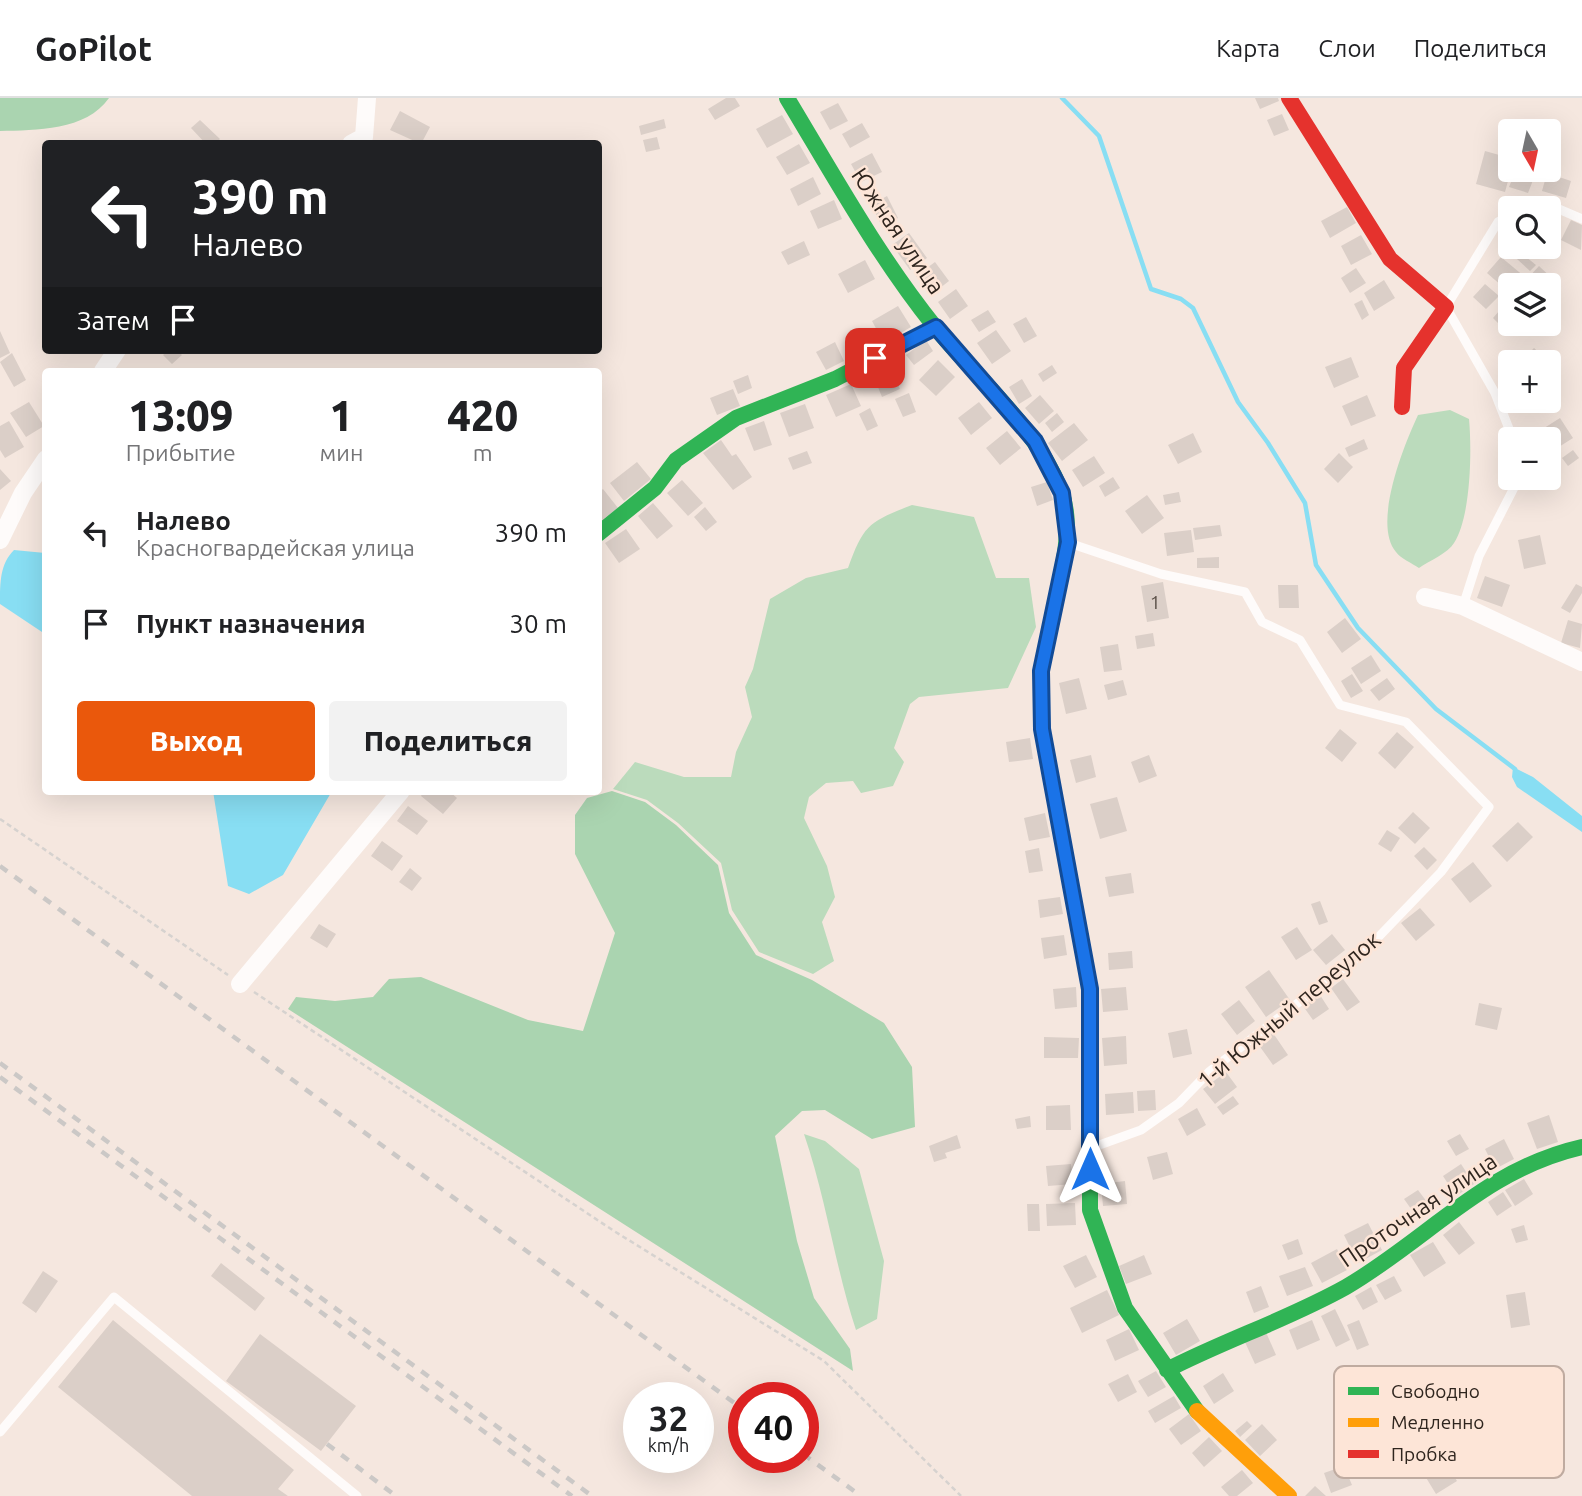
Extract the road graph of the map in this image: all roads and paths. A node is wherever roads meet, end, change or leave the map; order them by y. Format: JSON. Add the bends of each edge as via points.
{"nodes":[{"id":1,"x":367,"y":98,"type":"edge"},
{"id":2,"x":787,"y":98,"type":"edge"},
{"id":3,"x":1289,"y":98,"type":"edge"},
{"id":4,"x":358,"y":140,"type":"edge"},
{"id":5,"x":1561,"y":210,"type":"edge"},
{"id":6,"x":1582,"y":219,"type":"edge"},
{"id":7,"x":1498,"y":222,"type":"edge"},
{"id":8,"x":1446,"y":307,"type":"junction"},
{"id":9,"x":936,"y":327,"type":"junction"},
{"id":10,"x":1402,"y":407,"type":"dead end"},
{"id":11,"x":1508,"y":427,"type":"edge"},
{"id":12,"x":42,"y":465,"type":"edge"},
{"id":13,"x":1513,"y":490,"type":"edge"},
{"id":14,"x":602,"y":531,"type":"edge"},
{"id":15,"x":0,"y":540,"type":"edge"},
{"id":16,"x":1068,"y":542,"type":"junction"},
{"id":17,"x":1424,"y":597,"type":"dead end"},
{"id":18,"x":1462,"y":606,"type":"junction"},
{"id":19,"x":1582,"y":662,"type":"edge"},
{"id":20,"x":398,"y":795,"type":"edge"},
{"id":21,"x":0,"y":820,"type":"edge"},
{"id":22,"x":240,"y":984,"type":"junction"},
{"id":23,"x":1582,"y":1147,"type":"edge"},
{"id":24,"x":1091,"y":1148,"type":"junction"},
{"id":25,"x":1167,"y":1370,"type":"junction"},
{"id":26,"x":0,"y":1432,"type":"edge"},
{"id":27,"x":357,"y":1496,"type":"edge"},
{"id":28,"x":961,"y":1496,"type":"edge"},
{"id":29,"x":1289,"y":1496,"type":"edge"}],
"edges":[{"from":1,"to":4,"type":"street","via":[[364,137]]},
{"from":2,"to":9,"type":"street","name":"Южная улица","via":[[882,256]]},
{"from":3,"to":8,"type":"street","via":[[1390,259]]},
{"from":5,"to":6,"type":"lane"},
{"from":7,"to":8,"type":"lane"},
{"from":8,"to":10,"type":"street","via":[[1404,368]]},
{"from":8,"to":11,"type":"lane","via":[[1495,393]]},
{"from":9,"to":14,"type":"street","via":[[835,379],[736,418],[676,460],[655,488]]},
{"from":9,"to":16,"type":"street","name":"Южная улица","via":[[1035,441],[1062,493]]},
{"from":12,"to":15,"type":"street"},
{"from":13,"to":18,"type":"lane","via":[[1479,556]]},
{"from":16,"to":24,"type":"street","name":"Южная улица","via":[[1041,671],[1042,729],[1090,989]]},
{"from":16,"to":24,"type":"lane","name":"1-й Южный переулок","via":[[1161,574],[1245,592],[1262,622],[1300,640],[1340,705],[1406,722],[1489,807],[1441,872],[1365,951],[1210,1071],[1179,1103],[1141,1130]]},
{"from":17,"to":18,"type":"street"},
{"from":18,"to":19,"type":"street"},
{"from":20,"to":22,"type":"street"},
{"from":21,"to":22,"type":"path"},
{"from":22,"to":28,"type":"path","via":[[614,1231],[824,1361]]},
{"from":23,"to":25,"type":"street","name":"Проточная улица","via":[[1532,1162],[1510,1174],[1344,1287]]},
{"from":24,"to":25,"type":"street","name":"Южная улица","via":[[1090,1210],[1125,1308]]},
{"from":25,"to":29,"type":"street","name":"Южная улица","via":[[1201,1417]]},
{"from":26,"to":27,"type":"lane","via":[[114,1297]]}]}
